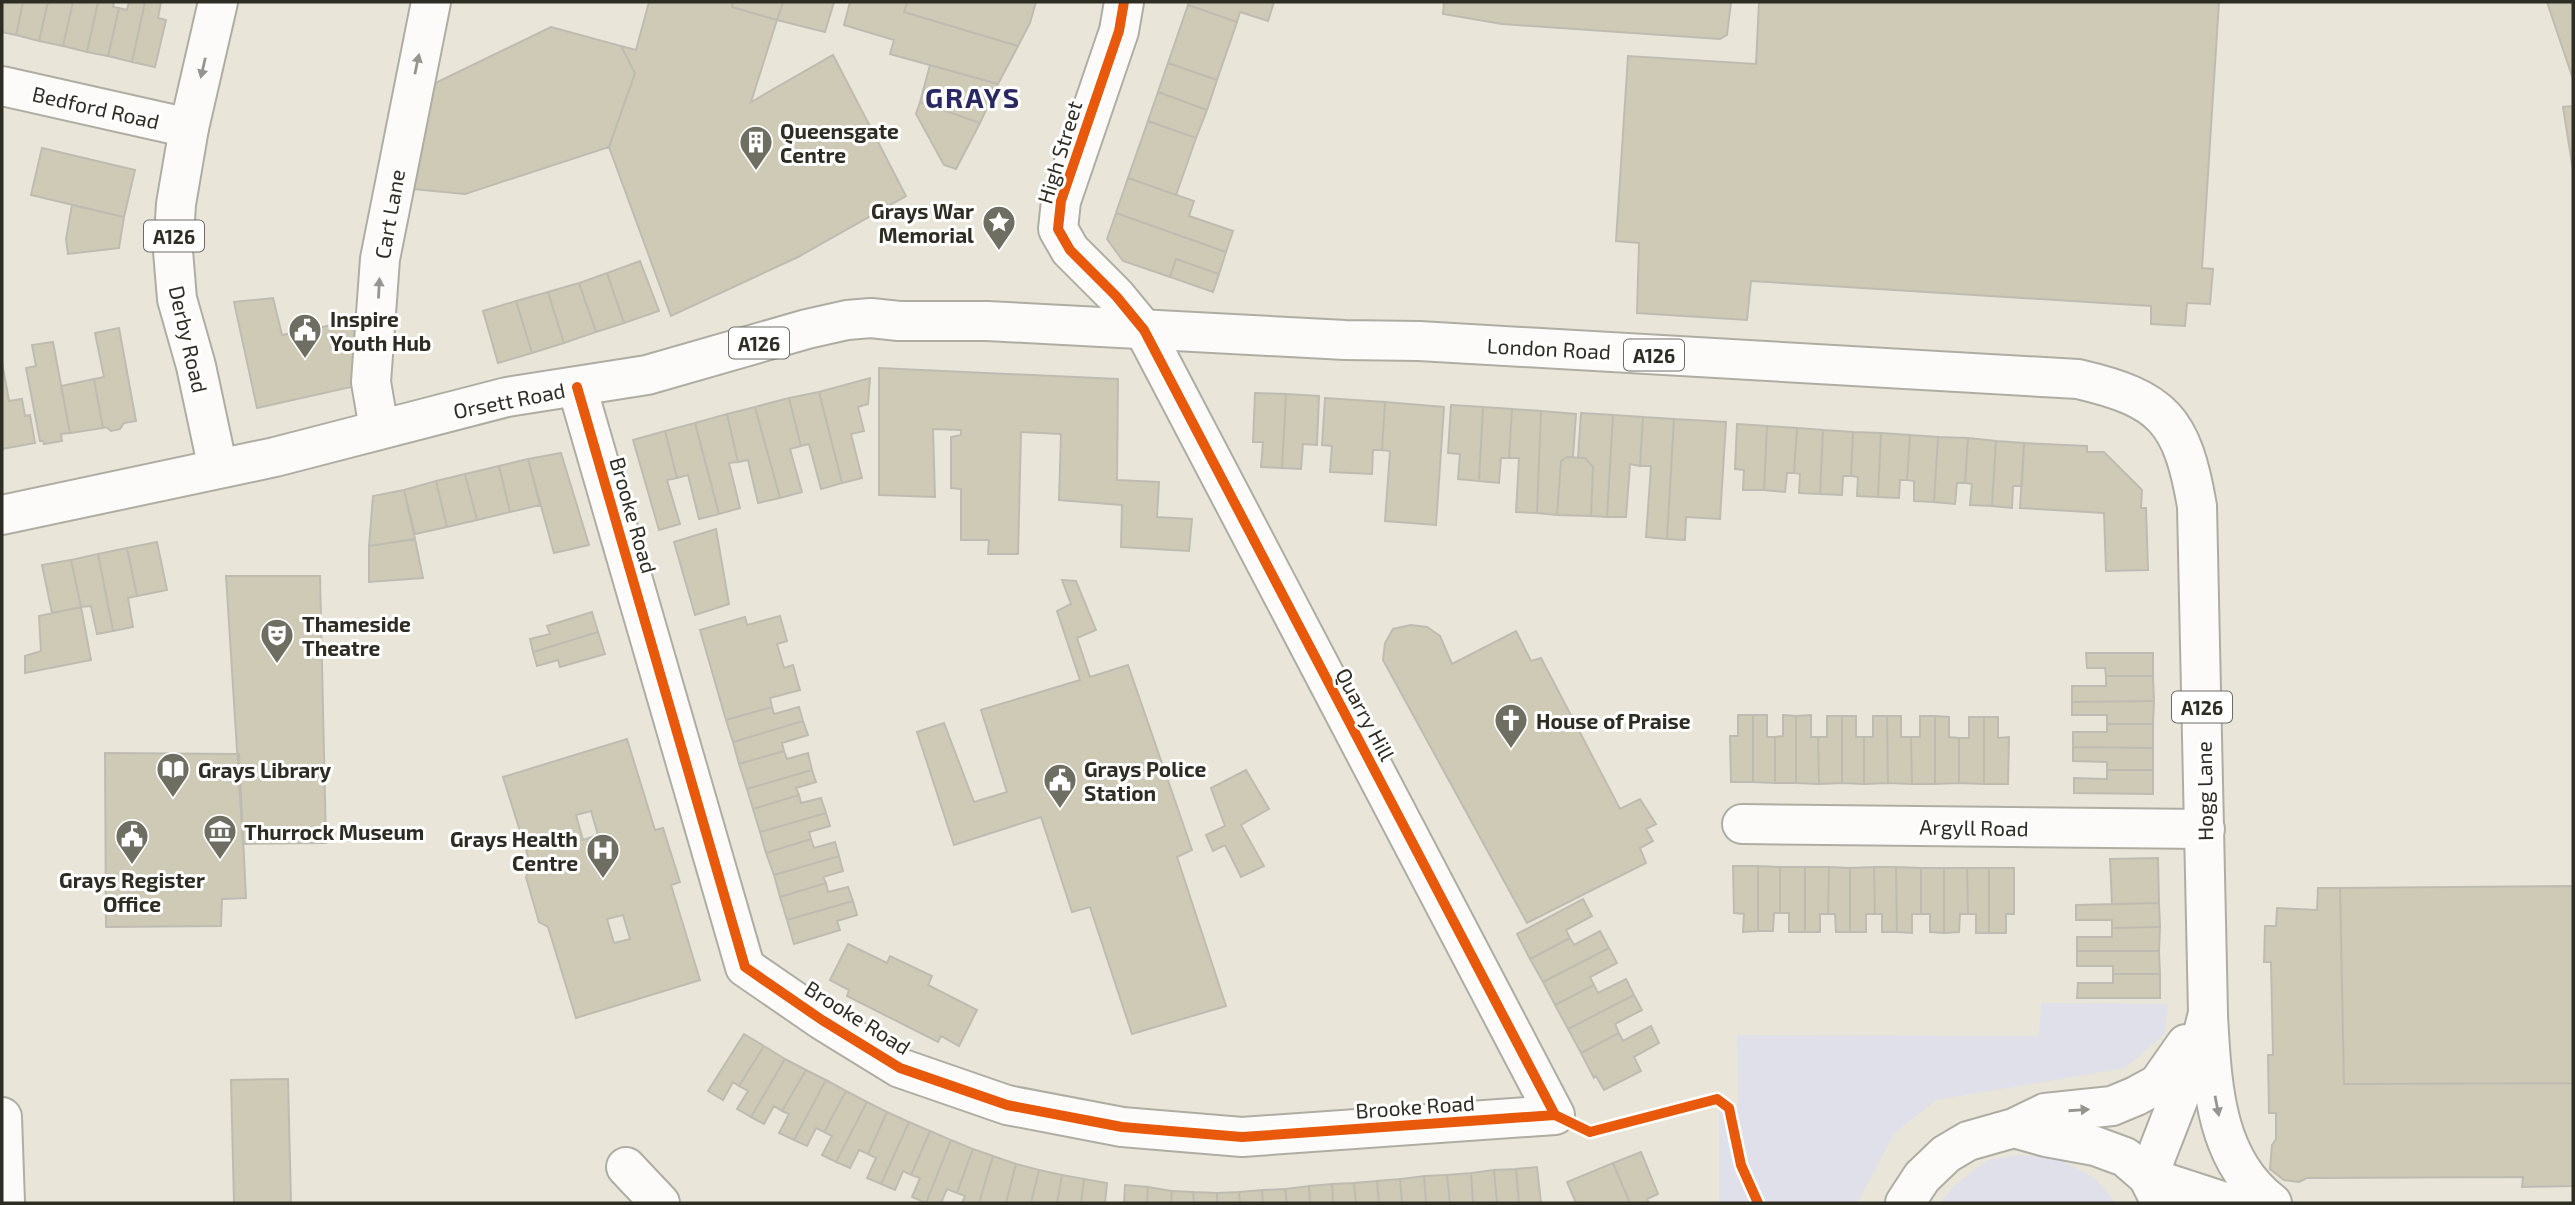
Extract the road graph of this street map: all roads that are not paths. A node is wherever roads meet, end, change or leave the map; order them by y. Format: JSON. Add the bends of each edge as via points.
{"nodes":[{"id":1,"x":218,"y":2,"type":"edge"},
{"id":2,"x":431,"y":2,"type":"edge"},
{"id":3,"x":1125,"y":2,"type":"edge"},
{"id":4,"x":2,"y":86,"type":"edge"},
{"id":5,"x":190,"y":128,"type":"junction"},
{"id":6,"x":1116,"y":296,"type":"joint"},
{"id":7,"x":1144,"y":330,"type":"junction"},
{"id":8,"x":577,"y":387,"type":"junction"},
{"id":9,"x":2157,"y":410,"type":"joint"},
{"id":10,"x":379,"y":429,"type":"junction"},
{"id":11,"x":218,"y":469,"type":"junction"},
{"id":12,"x":2,"y":515,"type":"edge"},
{"id":13,"x":1742,"y":824,"type":"dead end"},
{"id":14,"x":2205,"y":829,"type":"junction"},
{"id":15,"x":2208,"y":1013,"type":"junction"},
{"id":16,"x":1555,"y":1115,"type":"joint"},
{"id":17,"x":2,"y":1117,"type":"edge"},
{"id":18,"x":2014,"y":1128,"type":"junction"},
{"id":19,"x":626,"y":1167,"type":"dead end"},
{"id":20,"x":2155,"y":1190,"type":"edge"},
{"id":21,"x":5,"y":1203,"type":"edge"},
{"id":22,"x":660,"y":1203,"type":"edge"},
{"id":23,"x":1905,"y":1203,"type":"edge"},
{"id":24,"x":2228,"y":1203,"type":"edge"},
{"id":25,"x":2273,"y":1203,"type":"edge"}],
"edges":[{"from":1,"to":5,"type":"street","name":"Derby Road","number":"A126","one_way":true},
{"from":10,"to":2,"type":"street","name":"Cart Lane","one_way":true,"via":[[371,382],[380,259]]},
{"from":3,"to":6,"type":"street","name":"High Street","via":[[1061,201],[1058,229],[1070,250]]},
{"from":4,"to":5,"type":"street","name":"Bedford Road"},
{"from":5,"to":11,"type":"street","name":"Derby Road","number":"A126","via":[[176,204],[174,275]]},
{"from":6,"to":7,"type":"street","name":"Quarry Hill"},
{"from":7,"to":8,"type":"street","name":"Orsett Road","number":"A126","via":[[871,318],[807,329],[647,375]]},
{"from":7,"to":9,"type":"street","name":"London Road","number":"A126","via":[[1433,341],[2078,380],[2109,386]]},
{"from":7,"to":16,"type":"street","name":"Quarry Hill"},
{"from":8,"to":10,"type":"street","name":"Orsett Road","number":"A126","via":[[507,397]]},
{"from":8,"to":16,"type":"street","name":"Brooke Road","via":[[745,967],[901,1068],[1007,1104],[1122,1126],[1242,1137]]},
{"from":9,"to":14,"type":"street","name":"Hogg Lane","number":"A126","via":[[2185,449],[2197,506]]},
{"from":10,"to":11,"type":"street","name":"Orsett Road","number":"A126"},
{"from":11,"to":12,"type":"street","name":"Orsett Road","number":"A126"},
{"from":13,"to":14,"type":"street","name":"Argyll Road"},
{"from":14,"to":15,"type":"street","name":"Hogg Lane","number":"A126"},
{"from":18,"to":15,"type":"street","one_way":true,"via":[[2045,1113],[2112,1106],[2158,1084]]},
{"from":15,"to":20,"type":"street","name":"Hogg Lane","number":"A126"},
{"from":15,"to":25,"type":"street","name":"Hogg Lane","one_way":true,"via":[[2218,1116],[2237,1163]]},
{"from":17,"to":21,"type":"street"},
{"from":18,"to":20,"type":"street","via":[[2125,1157]]},
{"from":18,"to":23,"type":"street","via":[[1968,1141],[1946,1154],[1922,1177]]},
{"from":19,"to":22,"type":"street"},
{"from":20,"to":24,"type":"street"}]}
